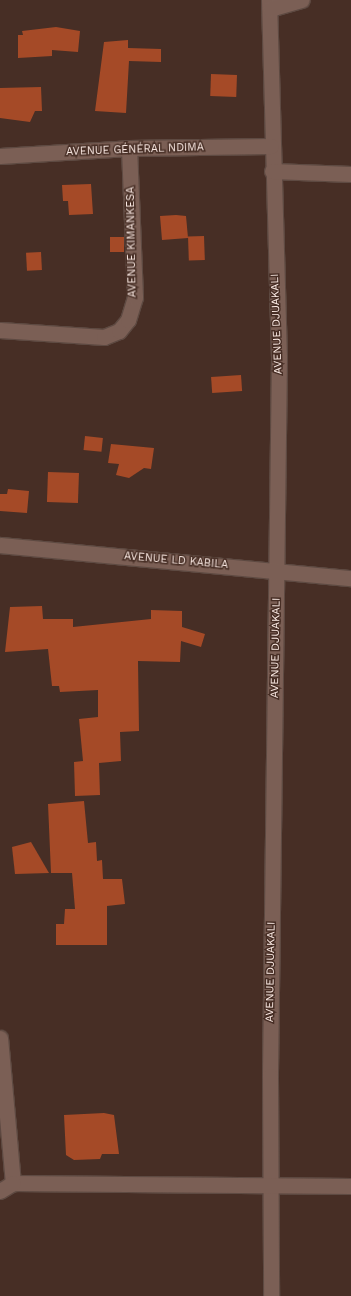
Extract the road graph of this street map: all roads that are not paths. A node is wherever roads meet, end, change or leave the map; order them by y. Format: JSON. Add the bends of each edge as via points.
{"nodes":[{"id":1,"x":302,"y":0,"type":"edge"},
{"id":2,"x":269,"y":5,"type":"edge"},
{"id":3,"x":271,"y":146,"type":"junction"},
{"id":4,"x":129,"y":148,"type":"junction"},
{"id":5,"x":0,"y":156,"type":"edge"},
{"id":6,"x":272,"y":171,"type":"junction"},
{"id":7,"x":351,"y":174,"type":"edge"},
{"id":8,"x":0,"y":330,"type":"edge"},
{"id":9,"x":0,"y":545,"type":"edge"},
{"id":10,"x":278,"y":570,"type":"junction"},
{"id":11,"x":351,"y":578,"type":"edge"},
{"id":12,"x":0,"y":1038,"type":"edge"},
{"id":13,"x":351,"y":1186,"type":"edge"},
{"id":14,"x":6,"y":1187,"type":"edge"},
{"id":15,"x":270,"y":1187,"type":"junction"},
{"id":16,"x":270,"y":1296,"type":"edge"}],
"edges":[{"from":1,"to":2,"type":"street"},
{"from":2,"to":3,"type":"street","name":"AVENUE DJUAKALI"},
{"from":3,"to":4,"type":"street","name":"AVENUE GÉNÉRAL NDIMA"},
{"from":3,"to":6,"type":"street","name":"AVENUE DJUAKALI"},
{"from":4,"to":5,"type":"street","name":"AVENUE GÉNÉRAL NDIMA"},
{"from":4,"to":8,"type":"street","name":"AVENUE KIMANKESA","via":[[135,297],[128,320],[119,331],[104,337]]},
{"from":6,"to":7,"type":"street"},
{"from":6,"to":10,"type":"street","name":"AVENUE DJUAKALI","via":[[279,357]]},
{"from":9,"to":10,"type":"street","name":"AVENUE LD KABILA"},
{"from":10,"to":11,"type":"street","name":"AVENUE LD KABILA"},
{"from":10,"to":15,"type":"street","name":"AVENUE DJUAKALI"},
{"from":12,"to":14,"type":"street"},
{"from":13,"to":15,"type":"street"},
{"from":14,"to":15,"type":"street"},
{"from":15,"to":16,"type":"street","name":"AVENUE DJUAKALI"}]}
